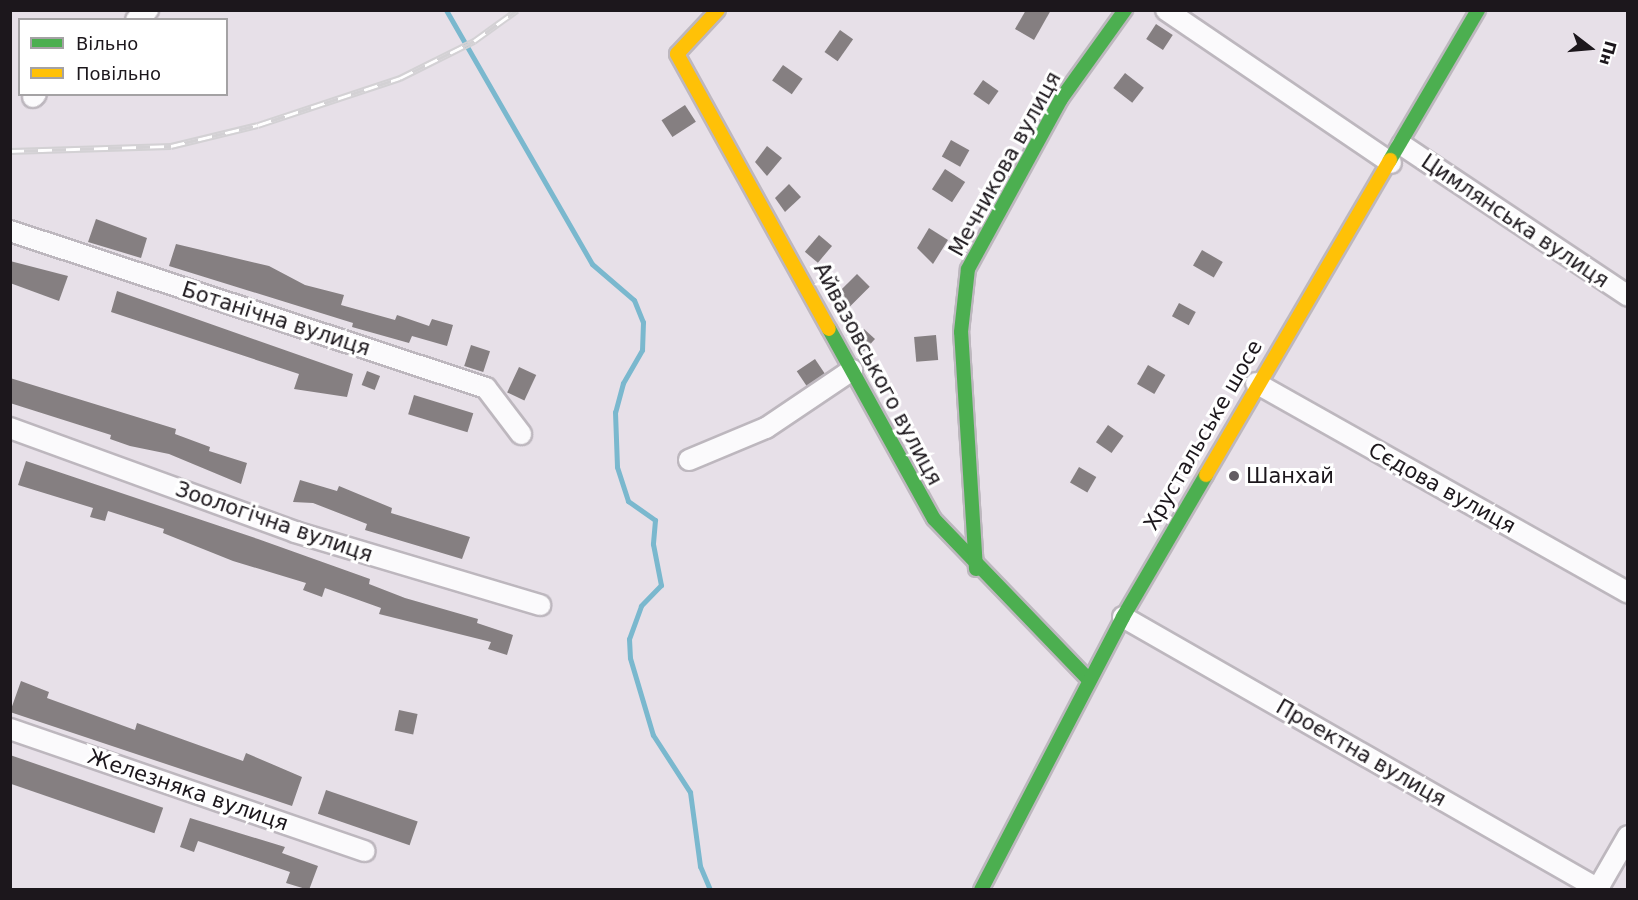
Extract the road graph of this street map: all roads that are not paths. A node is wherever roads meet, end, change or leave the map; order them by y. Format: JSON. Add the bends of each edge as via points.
{"nodes":[{"id":1,"x":718,"y":10,"type":"edge"},
{"id":2,"x":1125,"y":10,"type":"edge"},
{"id":3,"x":1166,"y":10,"type":"edge"},
{"id":4,"x":1478,"y":10,"type":"edge"},
{"id":5,"x":1402,"y":145,"type":"junction"},
{"id":6,"x":1391,"y":163,"type":"junction"},
{"id":7,"x":10,"y":231,"type":"edge"},
{"id":8,"x":1628,"y":296,"type":"edge"},
{"id":9,"x":852,"y":370,"type":"junction"},
{"id":10,"x":1256,"y":383,"type":"junction"},
{"id":11,"x":10,"y":428,"type":"edge"},
{"id":12,"x":520,"y":434,"type":"dead end"},
{"id":13,"x":689,"y":460,"type":"dead end"},
{"id":14,"x":976,"y":569,"type":"junction"},
{"id":15,"x":1628,"y":593,"type":"edge"},
{"id":16,"x":540,"y":605,"type":"dead end"},
{"id":17,"x":1123,"y":617,"type":"junction"},
{"id":18,"x":1088,"y":679,"type":"junction"},
{"id":19,"x":10,"y":729,"type":"edge"},
{"id":20,"x":1628,"y":836,"type":"edge"},
{"id":21,"x":365,"y":851,"type":"dead end"},
{"id":22,"x":1598,"y":889,"type":"edge"},
{"id":23,"x":981,"y":890,"type":"edge"}],
"edges":[{"from":1,"to":9,"type":"street","name":"Айвазовського вулиця","via":[[677,54]]},
{"from":2,"to":14,"type":"street","name":"Мечникова вулиця","via":[[1061,99],[968,269],[961,332]]},
{"from":3,"to":6,"type":"street"},
{"from":4,"to":5,"type":"street","name":"Хрустальське шосе"},
{"from":5,"to":6,"type":"street","name":"Хрустальське шосе"},
{"from":5,"to":8,"type":"street","name":"Цимлянська вулиця"},
{"from":6,"to":10,"type":"street","name":"Хрустальське шосе"},
{"from":7,"to":12,"type":"street","name":"Ботанічна вулиця","via":[[486,388]]},
{"from":9,"to":13,"type":"street","via":[[766,428]]},
{"from":9,"to":14,"type":"street","name":"Айвазовського вулиця","via":[[933,519]]},
{"from":10,"to":15,"type":"street","name":"Сєдова вулиця"},
{"from":10,"to":17,"type":"street","name":"Хрустальське шосе"},
{"from":11,"to":16,"type":"street","name":"Зоологічна вулиця","via":[[295,532]]},
{"from":14,"to":18,"type":"street","name":"Айвазовського вулиця"},
{"from":17,"to":18,"type":"street","name":"Хрустальське шосе"},
{"from":17,"to":22,"type":"street","name":"Проектна вулиця"},
{"from":18,"to":23,"type":"street","name":"Хрустальське шосе"},
{"from":19,"to":21,"type":"street","name":"Железняка вулиця"},
{"from":20,"to":22,"type":"street"}]}
